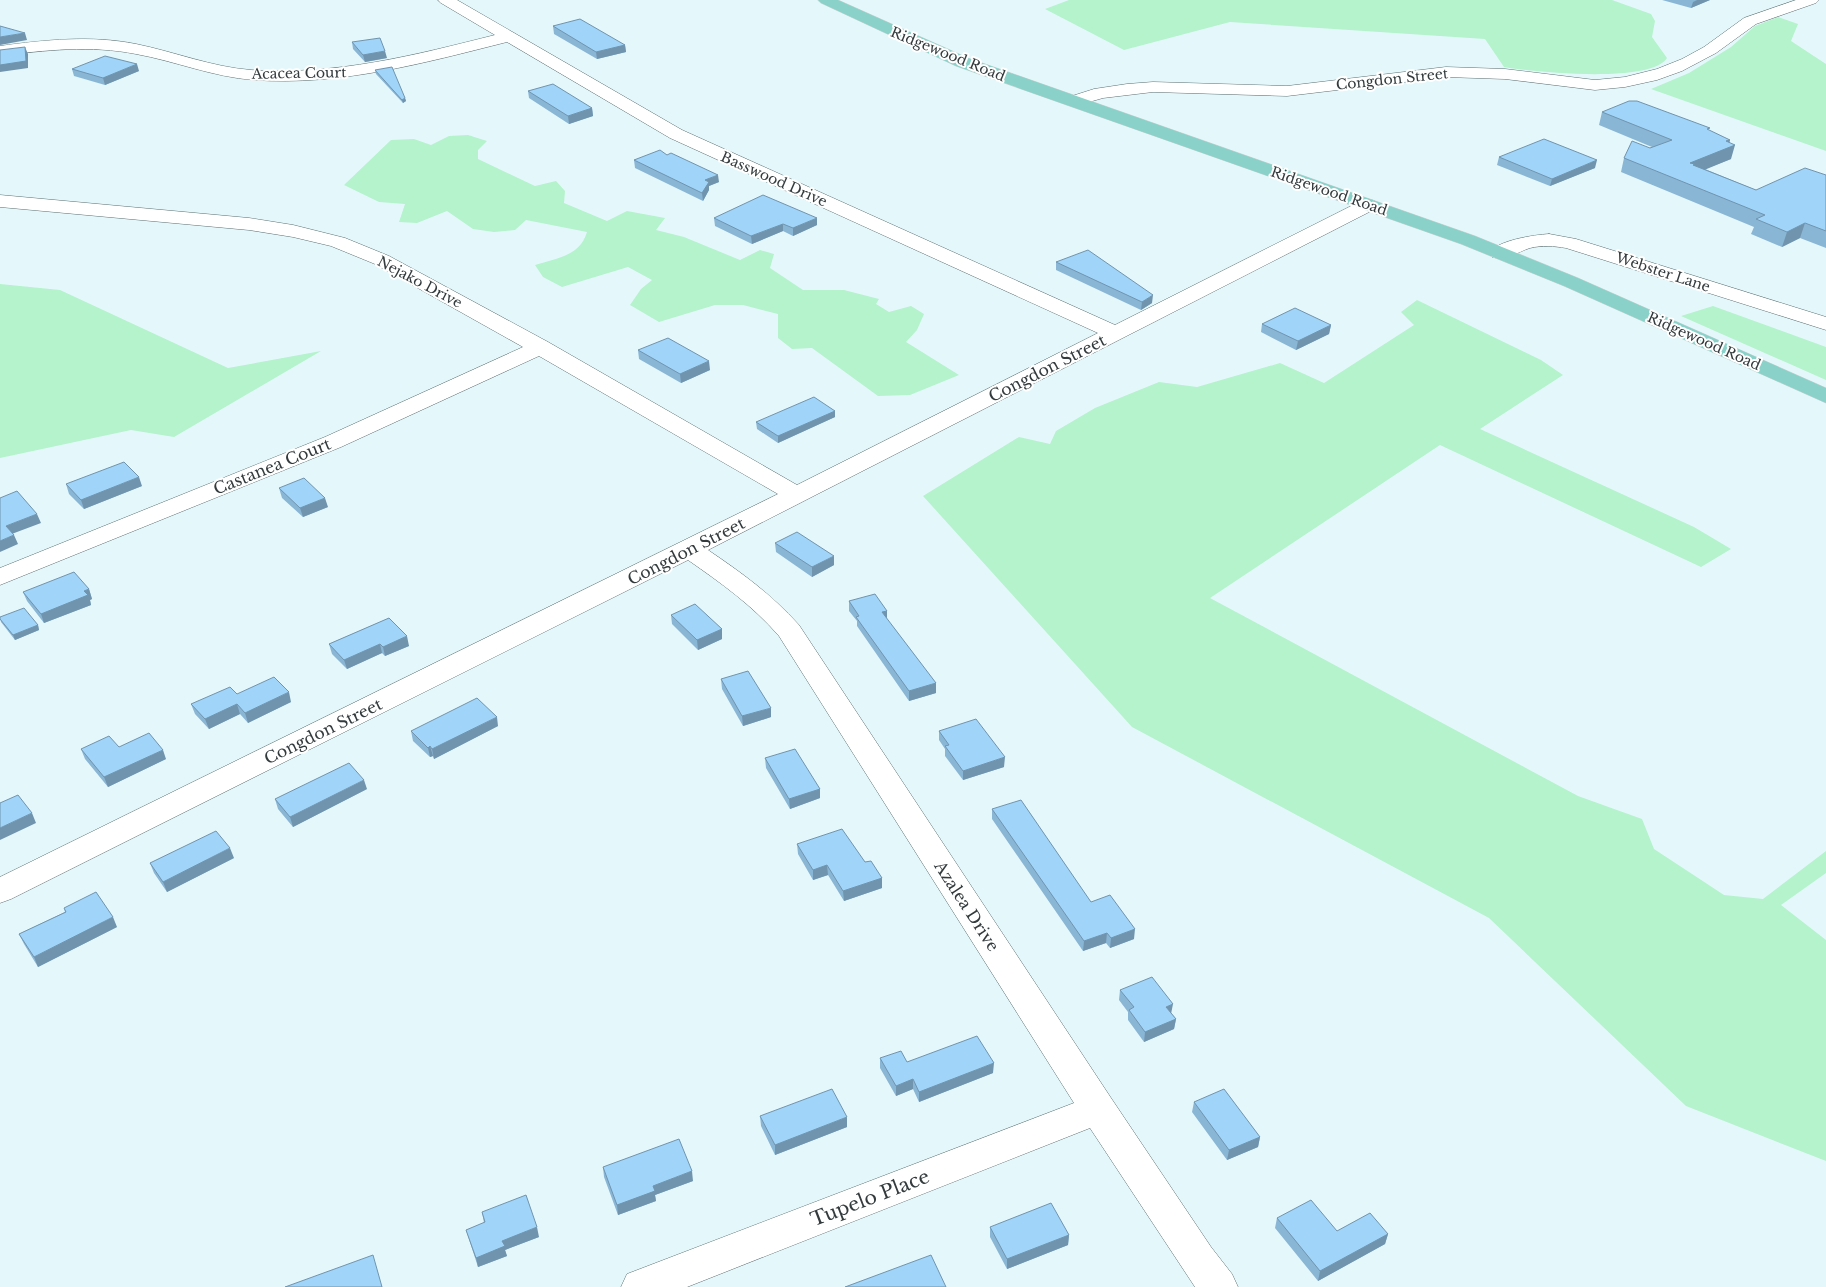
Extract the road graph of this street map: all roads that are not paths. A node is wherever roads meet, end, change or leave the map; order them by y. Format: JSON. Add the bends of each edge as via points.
{"nodes":[{"id":1,"x":446,"y":0,"type":"edge"},
{"id":2,"x":826,"y":0,"type":"edge"},
{"id":3,"x":1811,"y":0,"type":"edge"},
{"id":4,"x":508,"y":37,"type":"junction"},
{"id":5,"x":0,"y":51,"type":"edge"},
{"id":6,"x":1075,"y":101,"type":"junction"},
{"id":7,"x":0,"y":200,"type":"edge"},
{"id":8,"x":1368,"y":205,"type":"junction"},
{"id":9,"x":1499,"y":253,"type":"junction"},
{"id":10,"x":1826,"y":324,"type":"edge"},
{"id":11,"x":1115,"y":333,"type":"junction"},
{"id":12,"x":540,"y":347,"type":"junction"},
{"id":13,"x":1826,"y":396,"type":"edge"},
{"id":14,"x":797,"y":495,"type":"junction"},
{"id":15,"x":690,"y":549,"type":"junction"},
{"id":16,"x":0,"y":577,"type":"edge"},
{"id":17,"x":0,"y":891,"type":"edge"},
{"id":18,"x":1098,"y":1109,"type":"junction"},
{"id":19,"x":641,"y":1287,"type":"edge"},
{"id":20,"x":1218,"y":1287,"type":"edge"}],
"edges":[{"from":1,"to":4,"type":"street","name":"Basswood Drive"},
{"from":2,"to":6,"type":"main road","name":"Ridgewood Road","via":[[962,62]]},
{"from":3,"to":6,"type":"street","name":"Congdon Street","via":[[1749,21],[1709,50],[1680,65],[1641,79],[1613,84],[1442,72],[1288,91],[1131,89],[1103,92]]},
{"from":4,"to":5,"type":"street","name":"Acacea Court","via":[[360,71],[294,76],[253,75],[205,68],[136,49],[87,43]]},
{"from":4,"to":11,"type":"street","name":"Basswood Drive","via":[[676,134]]},
{"from":6,"to":8,"type":"main road","name":"Ridgewood Road"},
{"from":7,"to":12,"type":"street","name":"Nejako Drive","via":[[249,224],[338,242],[382,260]]},
{"from":8,"to":9,"type":"main road","name":"Ridgewood Road"},
{"from":8,"to":11,"type":"street","name":"Congdon Street"},
{"from":9,"to":10,"type":"street","name":"Webster Lane","via":[[1532,240],[1572,244]]},
{"from":9,"to":13,"type":"main road","name":"Ridgewood Road"},
{"from":11,"to":14,"type":"street","name":"Congdon Street"},
{"from":12,"to":14,"type":"street","name":"Nejako Drive"},
{"from":12,"to":16,"type":"street","name":"Castanea Court","via":[[333,442]]},
{"from":14,"to":15,"type":"street","name":"Congdon Street"},
{"from":15,"to":17,"type":"street","name":"Congdon Street"},
{"from":15,"to":18,"type":"street","name":"Azalea Drive","via":[[755,596],[789,631]]},
{"from":18,"to":19,"type":"street","name":"Tupelo Place"},
{"from":18,"to":20,"type":"street","name":"Azalea Drive"}]}
